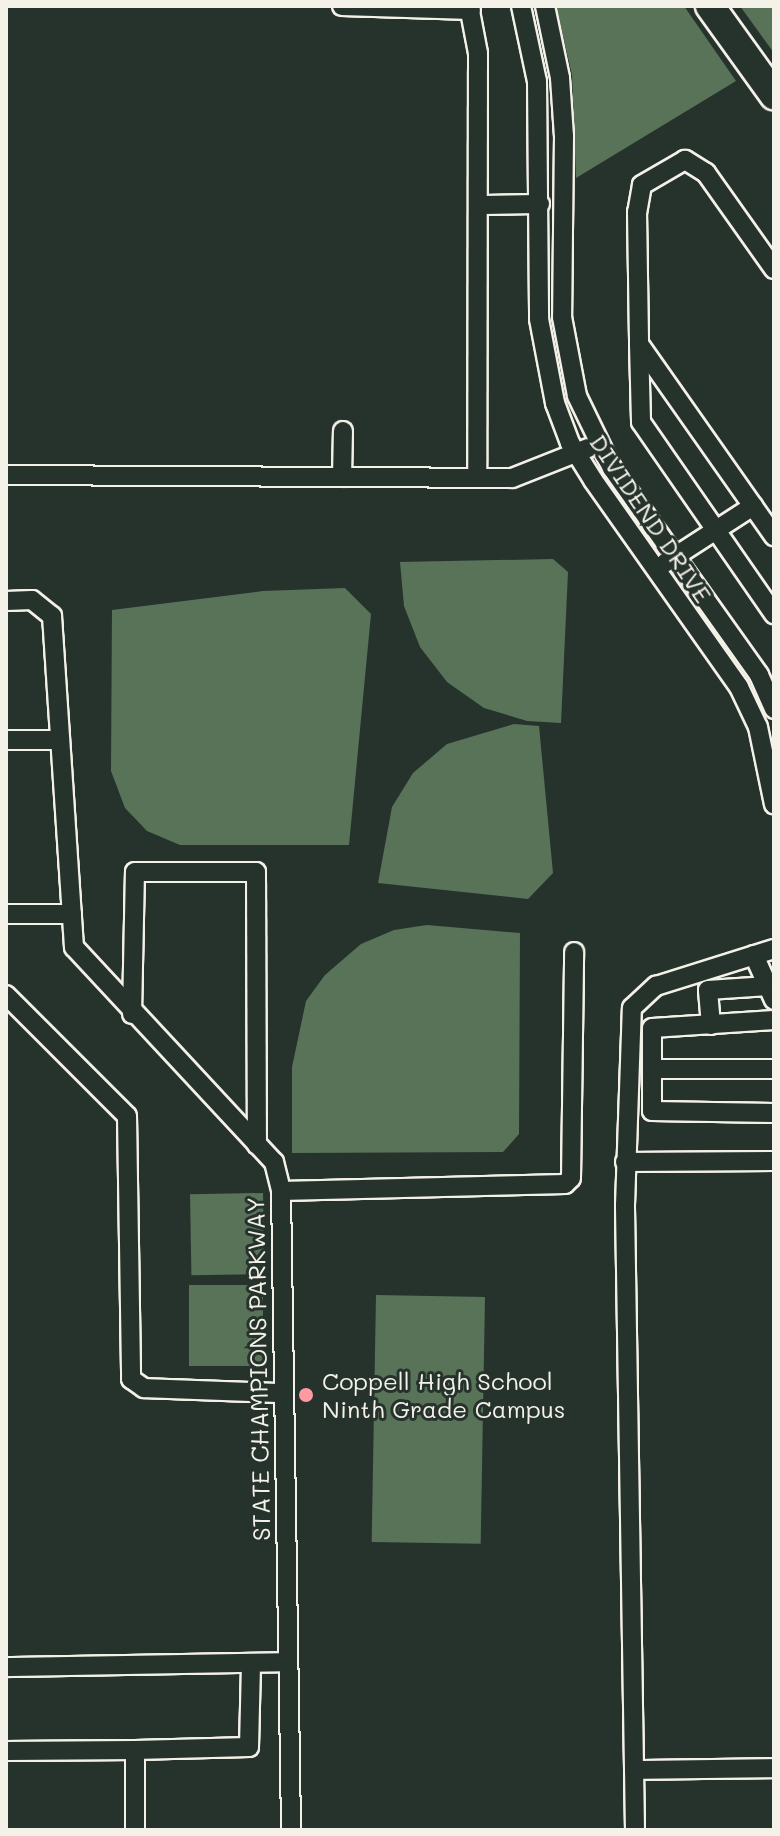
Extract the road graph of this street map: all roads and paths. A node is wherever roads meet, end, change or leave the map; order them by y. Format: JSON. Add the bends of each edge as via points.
{"nodes":[{"id":1,"x":342,"y":6,"type":"edge"},
{"id":2,"x":521,"y":6,"type":"edge"},
{"id":3,"x":545,"y":6,"type":"edge"},
{"id":4,"x":710,"y":6,"type":"edge"},
{"id":5,"x":470,"y":8,"type":"edge"},
{"id":6,"x":774,"y":95,"type":"edge"},
{"id":7,"x":540,"y":204,"type":"junction"},
{"id":8,"x":480,"y":205,"type":"junction"},
{"id":9,"x":774,"y":269,"type":"edge"},
{"id":10,"x":639,"y":344,"type":"junction"},
{"id":11,"x":343,"y":431,"type":"dead end"},
{"id":12,"x":597,"y":443,"type":"junction"},
{"id":13,"x":577,"y":454,"type":"junction"},
{"id":14,"x":6,"y":475,"type":"edge"},
{"id":15,"x":342,"y":477,"type":"junction"},
{"id":16,"x":477,"y":477,"type":"junction"},
{"id":17,"x":753,"y":506,"type":"junction"},
{"id":18,"x":718,"y":528,"type":"junction"},
{"id":19,"x":774,"y":536,"type":"edge"},
{"id":20,"x":675,"y":556,"type":"junction"},
{"id":21,"x":656,"y":570,"type":"junction"},
{"id":22,"x":6,"y":601,"type":"edge"},
{"id":23,"x":774,"y":614,"type":"edge"},
{"id":24,"x":774,"y":709,"type":"edge"},
{"id":25,"x":766,"y":725,"type":"edge"},
{"id":26,"x":6,"y":740,"type":"edge"},
{"id":27,"x":61,"y":744,"type":"junction"},
{"id":28,"x":774,"y":804,"type":"edge"},
{"id":29,"x":6,"y":914,"type":"edge"},
{"id":30,"x":72,"y":914,"type":"junction"},
{"id":31,"x":774,"y":949,"type":"edge"},
{"id":32,"x":574,"y":952,"type":"dead end"},
{"id":33,"x":754,"y":955,"type":"junction"},
{"id":34,"x":771,"y":993,"type":"edge"},
{"id":35,"x":6,"y":995,"type":"edge"},
{"id":36,"x":132,"y":1014,"type":"junction"},
{"id":37,"x":774,"y":1020,"type":"edge"},
{"id":38,"x":711,"y":1025,"type":"junction"},
{"id":39,"x":652,"y":1069,"type":"junction"},
{"id":40,"x":774,"y":1069,"type":"edge"},
{"id":41,"x":774,"y":1113,"type":"edge"},
{"id":42,"x":257,"y":1145,"type":"junction"},
{"id":43,"x":774,"y":1161,"type":"edge"},
{"id":44,"x":625,"y":1162,"type":"junction"},
{"id":45,"x":281,"y":1191,"type":"junction"},
{"id":46,"x":282,"y":1393,"type":"junction"},
{"id":47,"x":287,"y":1662,"type":"junction"},
{"id":48,"x":251,"y":1663,"type":"junction"},
{"id":49,"x":6,"y":1667,"type":"edge"},
{"id":50,"x":135,"y":1750,"type":"junction"},
{"id":51,"x":6,"y":1751,"type":"edge"},
{"id":52,"x":774,"y":1768,"type":"edge"},
{"id":53,"x":634,"y":1770,"type":"junction"},
{"id":54,"x":135,"y":1830,"type":"edge"},
{"id":55,"x":291,"y":1830,"type":"edge"},
{"id":56,"x":635,"y":1830,"type":"edge"}],
"edges":[{"from":1,"to":5,"type":"street"},
{"from":2,"to":7,"type":"street","name":"DIVIDEND DRIVE","via":[[537,81]]},
{"from":3,"to":12,"type":"street","name":"DIVIDEND DRIVE","via":[[564,136],[562,317],[577,396]]},
{"from":4,"to":6,"type":"highway"},
{"from":5,"to":8,"type":"street","via":[[478,53]]},
{"from":7,"to":8,"type":"street"},
{"from":7,"to":13,"type":"street","name":"DIVIDEND DRIVE","via":[[544,365]]},
{"from":8,"to":16,"type":"street"},
{"from":9,"to":10,"type":"street","via":[[706,173],[685,160],[668,167],[642,185],[637,212]]},
{"from":10,"to":17,"type":"street"},
{"from":10,"to":18,"type":"street","via":[[641,422]]},
{"from":11,"to":15,"type":"street"},
{"from":12,"to":13,"type":"street"},
{"from":12,"to":20,"type":"street","name":"DIVIDEND DRIVE"},
{"from":13,"to":16,"type":"street","via":[[512,478]]},
{"from":13,"to":21,"type":"street","name":"DIVIDEND DRIVE"},
{"from":14,"to":15,"type":"street"},
{"from":15,"to":16,"type":"street"},
{"from":17,"to":18,"type":"street"},
{"from":17,"to":19,"type":"street"},
{"from":18,"to":20,"type":"street"},
{"from":18,"to":23,"type":"street"},
{"from":20,"to":21,"type":"street"},
{"from":20,"to":24,"type":"street","name":"DIVIDEND DRIVE","via":[[759,675]]},
{"from":21,"to":25,"type":"street","name":"DIVIDEND DRIVE"},
{"from":22,"to":27,"type":"street","name":"STATE CHAMPIONS PARKWAY","via":[[32,600],[52,616]]},
{"from":25,"to":28,"type":"street","name":"DIVIDEND DRIVE"},
{"from":26,"to":27,"type":"street"},
{"from":27,"to":30,"type":"street","name":"STATE CHAMPIONS PARKWAY"},
{"from":29,"to":30,"type":"street"},
{"from":30,"to":36,"type":"street","name":"STATE CHAMPIONS PARKWAY","via":[[74,947]]},
{"from":31,"to":33,"type":"street"},
{"from":32,"to":45,"type":"street","via":[[571,1178],[565,1184]]},
{"from":33,"to":34,"type":"street"},
{"from":33,"to":44,"type":"street","via":[[656,986],[632,1008]]},
{"from":34,"to":38,"type":"street","via":[[708,990]]},
{"from":35,"to":46,"type":"street","via":[[127,1116],[131,1379],[144,1388]]},
{"from":36,"to":42,"type":"street","name":"STATE CHAMPIONS PARKWAY"},
{"from":36,"to":42,"type":"street","via":[[135,872],[256,872]]},
{"from":37,"to":38,"type":"street"},
{"from":38,"to":39,"type":"street","via":[[652,1028]]},
{"from":39,"to":40,"type":"street"},
{"from":39,"to":41,"type":"street","via":[[652,1111]]},
{"from":42,"to":45,"type":"street","name":"STATE CHAMPIONS PARKWAY","via":[[274,1162]]},
{"from":43,"to":44,"type":"street"},
{"from":44,"to":53,"type":"street"},
{"from":45,"to":46,"type":"street","name":"STATE CHAMPIONS PARKWAY"},
{"from":46,"to":47,"type":"street","name":"STATE CHAMPIONS PARKWAY"},
{"from":47,"to":48,"type":"street"},
{"from":47,"to":55,"type":"street","name":"STATE CHAMPIONS PARKWAY"},
{"from":48,"to":49,"type":"street"},
{"from":48,"to":50,"type":"street","via":[[249,1747]]},
{"from":50,"to":51,"type":"street"},
{"from":50,"to":54,"type":"street"},
{"from":52,"to":53,"type":"street"},
{"from":53,"to":56,"type":"street"}]}
